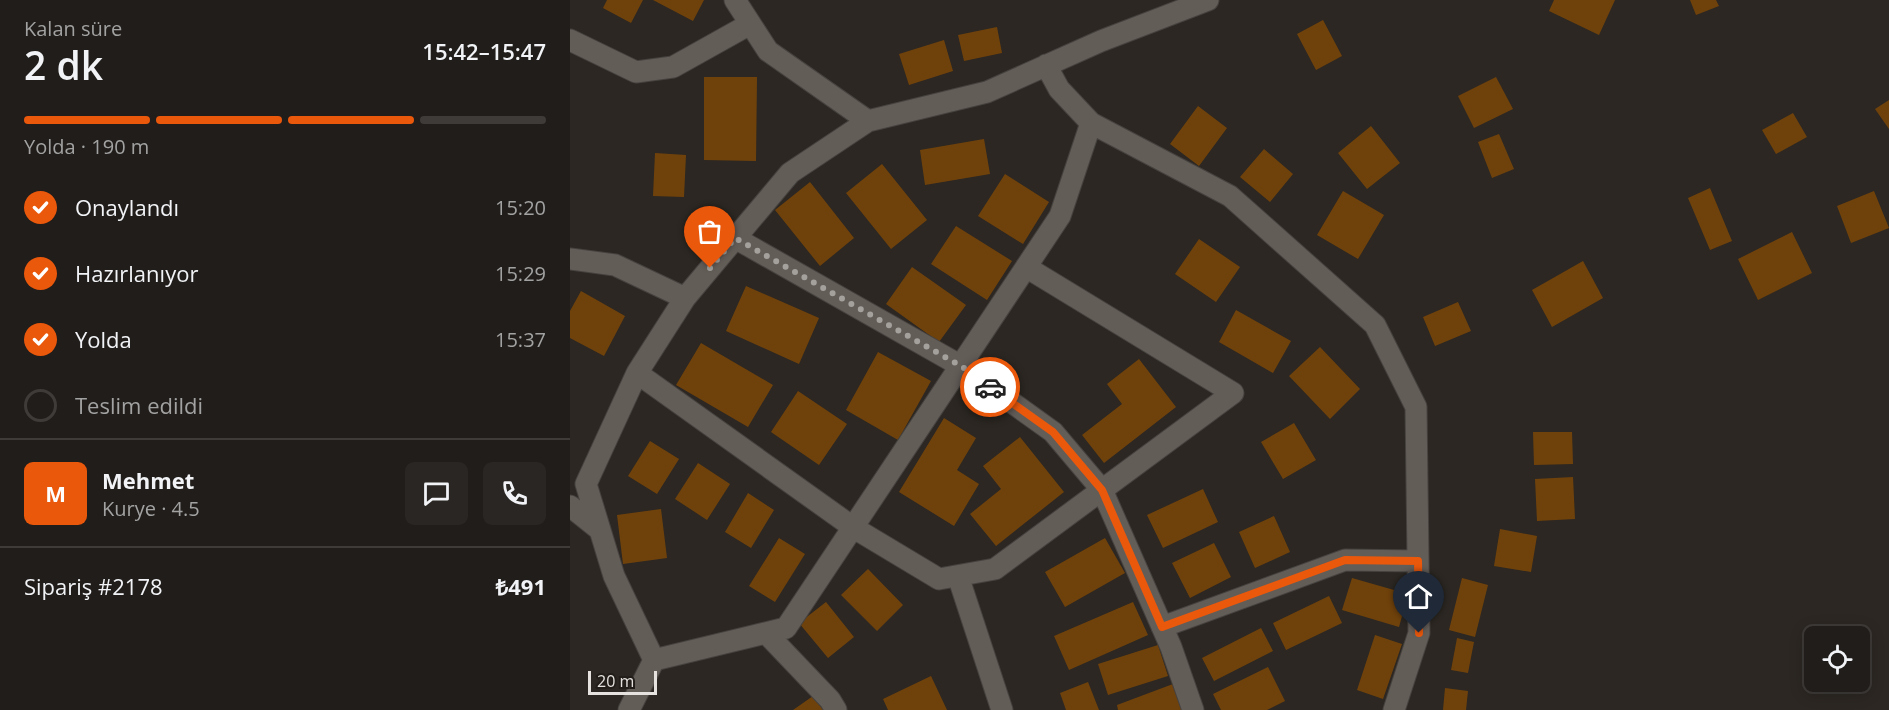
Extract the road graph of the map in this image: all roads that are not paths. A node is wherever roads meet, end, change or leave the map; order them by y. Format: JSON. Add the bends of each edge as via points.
{"nodes":[{"id":1,"x":735,"y":0,"type":"edge"},
{"id":2,"x":1208,"y":0,"type":"edge"},
{"id":3,"x":750,"y":24,"type":"junction"},
{"id":4,"x":570,"y":40,"type":"edge"},
{"id":5,"x":1046,"y":65,"type":"junction"},
{"id":6,"x":868,"y":121,"type":"junction"},
{"id":7,"x":1091,"y":123,"type":"junction"},
{"id":8,"x":735,"y":238,"type":"junction"},
{"id":9,"x":570,"y":260,"type":"edge"},
{"id":10,"x":1026,"y":267,"type":"junction"},
{"id":11,"x":685,"y":298,"type":"junction"},
{"id":12,"x":961,"y":366,"type":"junction"},
{"id":13,"x":637,"y":373,"type":"junction"},
{"id":14,"x":1102,"y":490,"type":"junction"},
{"id":15,"x":570,"y":507,"type":"edge"},
{"id":16,"x":854,"y":528,"type":"junction"},
{"id":17,"x":600,"y":530,"type":"junction"},
{"id":18,"x":1418,"y":561,"type":"junction"},
{"id":19,"x":958,"y":576,"type":"junction"},
{"id":20,"x":1162,"y":627,"type":"junction"},
{"id":21,"x":766,"y":633,"type":"junction"},
{"id":22,"x":654,"y":660,"type":"junction"},
{"id":23,"x":629,"y":710,"type":"edge"},
{"id":24,"x":836,"y":710,"type":"edge"},
{"id":25,"x":1002,"y":710,"type":"edge"},
{"id":26,"x":1192,"y":710,"type":"edge"},
{"id":27,"x":1394,"y":710,"type":"edge"}],
"edges":[{"from":1,"to":3,"type":"street"},
{"from":2,"to":5,"type":"street"},
{"from":3,"to":4,"type":"street","via":[[673,67],[636,72]]},
{"from":3,"to":6,"type":"street","via":[[768,51]]},
{"from":5,"to":6,"type":"street","via":[[987,92]]},
{"from":5,"to":7,"type":"street","via":[[1059,89]]},
{"from":6,"to":8,"type":"street","via":[[790,173]]},
{"from":7,"to":10,"type":"street","via":[[1060,216]]},
{"from":7,"to":18,"type":"street","via":[[1230,196],[1375,325],[1416,407]]},
{"from":8,"to":11,"type":"street"},
{"from":8,"to":12,"type":"street"},
{"from":9,"to":11,"type":"street","via":[[615,265]]},
{"from":10,"to":12,"type":"street"},
{"from":10,"to":14,"type":"street","via":[[1233,393]]},
{"from":11,"to":13,"type":"street"},
{"from":12,"to":14,"type":"street","via":[[1053,432]]},
{"from":12,"to":16,"type":"street"},
{"from":13,"to":16,"type":"street"},
{"from":13,"to":17,"type":"street","via":[[585,484]]},
{"from":14,"to":19,"type":"street","via":[[995,569]]},
{"from":14,"to":20,"type":"street"},
{"from":15,"to":17,"type":"street"},
{"from":16,"to":19,"type":"street","via":[[939,579]]},
{"from":16,"to":21,"type":"street","via":[[786,628]]},
{"from":17,"to":22,"type":"street","via":[[615,576]]},
{"from":18,"to":20,"type":"street","via":[[1345,560]]},
{"from":18,"to":27,"type":"street","via":[[1419,633]]},
{"from":19,"to":25,"type":"street"},
{"from":20,"to":26,"type":"street"},
{"from":21,"to":22,"type":"street"},
{"from":21,"to":24,"type":"street"},
{"from":22,"to":23,"type":"street"}]}
